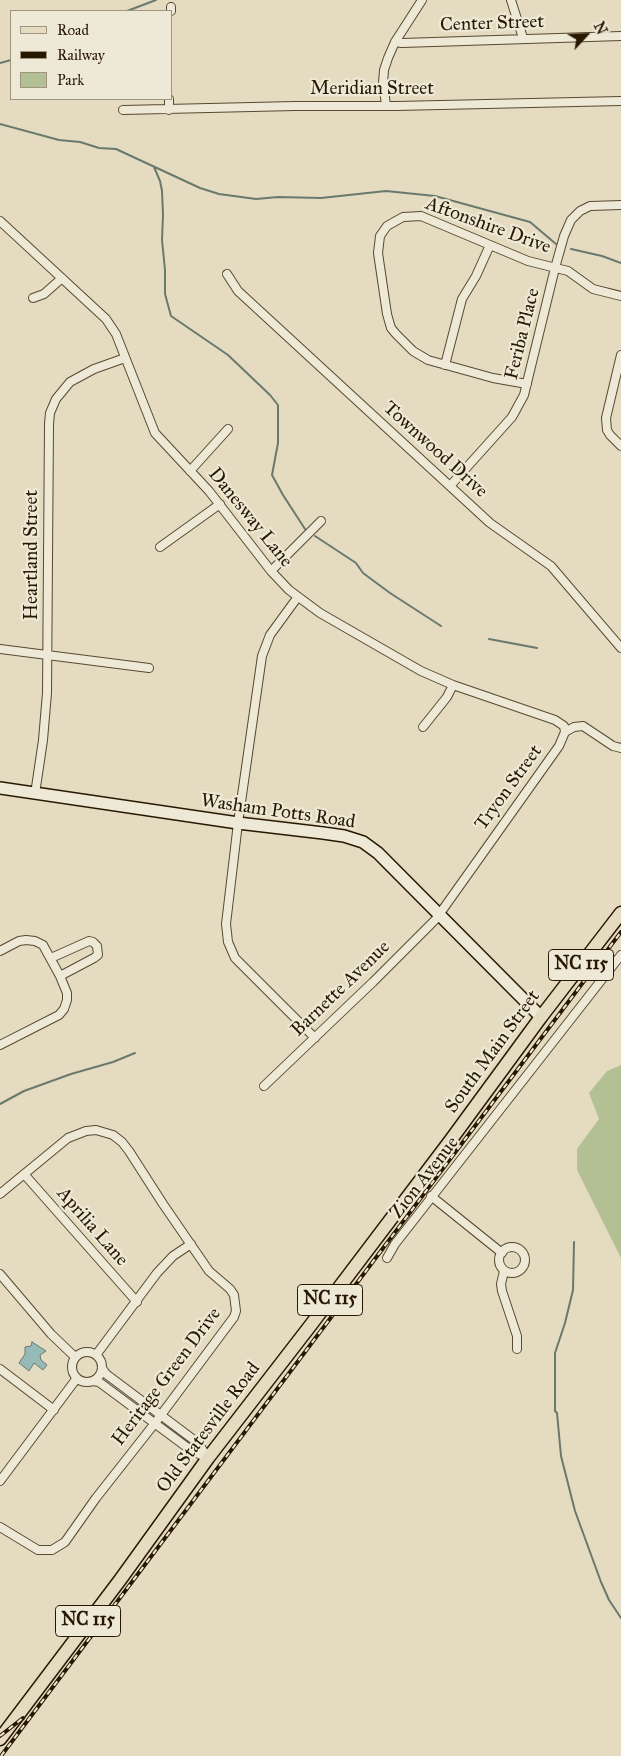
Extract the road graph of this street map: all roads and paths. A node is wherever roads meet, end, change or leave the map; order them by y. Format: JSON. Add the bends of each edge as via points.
{"nodes":[{"id":1,"x":422,"y":0,"type":"edge"},
{"id":2,"x":511,"y":0,"type":"edge"},
{"id":3,"x":621,"y":36,"type":"edge"},
{"id":4,"x":523,"y":38,"type":"junction"},
{"id":5,"x":395,"y":42,"type":"junction"},
{"id":6,"x":170,"y":100,"type":"edge"},
{"id":7,"x":621,"y":101,"type":"edge"},
{"id":8,"x":386,"y":106,"type":"junction"},
{"id":9,"x":123,"y":110,"type":"dead end"},
{"id":10,"x":169,"y":110,"type":"junction"},
{"id":11,"x":621,"y":205,"type":"edge"},
{"id":12,"x":0,"y":221,"type":"edge"},
{"id":13,"x":490,"y":245,"type":"junction"},
{"id":14,"x":555,"y":268,"type":"junction"},
{"id":15,"x":227,"y":274,"type":"dead end"},
{"id":16,"x":62,"y":278,"type":"junction"},
{"id":17,"x":621,"y":296,"type":"edge"},
{"id":18,"x":33,"y":298,"type":"dead end"},
{"id":19,"x":621,"y":355,"type":"edge"},
{"id":20,"x":125,"y":358,"type":"junction"},
{"id":21,"x":445,"y":365,"type":"junction"},
{"id":22,"x":527,"y":384,"type":"junction"},
{"id":23,"x":228,"y":430,"type":"dead end"},
{"id":24,"x":621,"y":446,"type":"edge"},
{"id":25,"x":190,"y":471,"type":"junction"},
{"id":26,"x":450,"y":486,"type":"junction"},
{"id":27,"x":220,"y":504,"type":"junction"},
{"id":28,"x":321,"y":521,"type":"dead end"},
{"id":29,"x":160,"y":547,"type":"dead end"},
{"id":30,"x":270,"y":571,"type":"junction"},
{"id":31,"x":298,"y":598,"type":"junction"},
{"id":32,"x":621,"y":648,"type":"edge"},
{"id":33,"x":0,"y":649,"type":"edge"},
{"id":34,"x":47,"y":655,"type":"junction"},
{"id":35,"x":149,"y":668,"type":"dead end"},
{"id":36,"x":453,"y":685,"type":"junction"},
{"id":37,"x":423,"y":727,"type":"dead end"},
{"id":38,"x":565,"y":732,"type":"junction"},
{"id":39,"x":621,"y":748,"type":"edge"},
{"id":40,"x":0,"y":788,"type":"edge"},
{"id":41,"x":35,"y":794,"type":"junction"},
{"id":42,"x":238,"y":823,"type":"junction"},
{"id":43,"x":621,"y":913,"type":"edge"},
{"id":44,"x":439,"y":914,"type":"junction"},
{"id":45,"x":0,"y":951,"type":"edge"},
{"id":46,"x":621,"y":955,"type":"edge"},
{"id":47,"x":51,"y":958,"type":"junction"},
{"id":48,"x":60,"y":976,"type":"junction"},
{"id":49,"x":541,"y":1016,"type":"junction"},
{"id":50,"x":315,"y":1038,"type":"junction"},
{"id":51,"x":0,"y":1045,"type":"edge"},
{"id":52,"x":264,"y":1086,"type":"dead end"},
{"id":53,"x":450,"y":1141,"type":"joint"},
{"id":54,"x":24,"y":1174,"type":"junction"},
{"id":55,"x":0,"y":1194,"type":"edge"},
{"id":56,"x":431,"y":1196,"type":"junction"},
{"id":57,"x":191,"y":1244,"type":"junction"},
{"id":58,"x":502,"y":1253,"type":"junction"},
{"id":59,"x":387,"y":1258,"type":"dead end"},
{"id":60,"x":504,"y":1271,"type":"junction"},
{"id":61,"x":0,"y":1274,"type":"edge"},
{"id":62,"x":137,"y":1302,"type":"junction"},
{"id":63,"x":516,"y":1349,"type":"dead end"},
{"id":64,"x":96,"y":1355,"type":"junction"},
{"id":65,"x":75,"y":1357,"type":"junction"},
{"id":66,"x":102,"y":1368,"type":"junction"},
{"id":67,"x":0,"y":1369,"type":"edge"},
{"id":68,"x":78,"y":1378,"type":"junction"},
{"id":69,"x":93,"y":1380,"type":"junction"},
{"id":70,"x":54,"y":1410,"type":"junction"},
{"id":71,"x":161,"y":1415,"type":"junction"},
{"id":72,"x":155,"y":1423,"type":"junction"},
{"id":73,"x":208,"y":1458,"type":"junction"},
{"id":74,"x":0,"y":1480,"type":"edge"},
{"id":75,"x":0,"y":1527,"type":"edge"},
{"id":76,"x":0,"y":1739,"type":"edge"}],
"edges":[{"from":1,"to":5,"type":"street"},
{"from":2,"to":4,"type":"street"},
{"from":3,"to":4,"type":"street","name":"Center Street"},
{"from":4,"to":5,"type":"street","name":"Center Street"},
{"from":5,"to":8,"type":"street","via":[[384,70]]},
{"from":6,"to":10,"type":"street"},
{"from":7,"to":8,"type":"street","name":"Meridian Street"},
{"from":8,"to":10,"type":"street","name":"Meridian Street"},
{"from":9,"to":10,"type":"street","name":"Meridian Street"},
{"from":11,"to":14,"type":"street","name":"Feriba Place","via":[[590,206],[580,210],[567,227]]},
{"from":12,"to":16,"type":"street","name":"Danesway Lane"},
{"from":13,"to":14,"type":"street","name":"Aftonshire Drive"},
{"from":13,"to":21,"type":"street","via":[[462,299]]},
{"from":13,"to":21,"type":"street","name":"Aftonshire Drive","via":[[432,220],[414,216],[392,222],[380,236],[378,253],[391,328],[413,351]]},
{"from":14,"to":17,"type":"street","name":"Aftonshire Drive","via":[[568,272],[593,289]]},
{"from":14,"to":22,"type":"street","name":"Feriba Place"},
{"from":15,"to":26,"type":"street","name":"Townwood Drive","via":[[238,291]]},
{"from":16,"to":18,"type":"street","via":[[44,294]]},
{"from":16,"to":20,"type":"street","name":"Danesway Lane","via":[[106,319]]},
{"from":19,"to":24,"type":"street","via":[[606,418],[607,430]]},
{"from":20,"to":25,"type":"street","name":"Danesway Lane","via":[[155,433]]},
{"from":20,"to":34,"type":"street","name":"Heartland Street","via":[[70,382],[56,399],[50,413]]},
{"from":21,"to":22,"type":"street","name":"Aftonshire Drive"},
{"from":22,"to":26,"type":"street","name":"Feriba Place","via":[[512,417]]},
{"from":23,"to":25,"type":"street"},
{"from":25,"to":27,"type":"street","name":"Danesway Lane"},
{"from":26,"to":32,"type":"street","name":"Townwood Drive","via":[[497,528],[551,566]]},
{"from":27,"to":29,"type":"street"},
{"from":27,"to":30,"type":"street","name":"Danesway Lane"},
{"from":28,"to":30,"type":"street"},
{"from":30,"to":31,"type":"street","name":"Danesway Lane"},
{"from":31,"to":36,"type":"street","name":"Danesway Lane","via":[[403,661]]},
{"from":31,"to":42,"type":"street","via":[[270,635],[262,656]]},
{"from":33,"to":34,"type":"street"},
{"from":34,"to":35,"type":"street"},
{"from":34,"to":41,"type":"street","name":"Heartland Street","via":[[45,722]]},
{"from":36,"to":37,"type":"street"},
{"from":36,"to":38,"type":"street","name":"Danesway Lane","via":[[555,720],[564,726]]},
{"from":38,"to":39,"type":"street","via":[[583,726]]},
{"from":38,"to":44,"type":"street","name":"Tryon Street","via":[[559,746]]},
{"from":40,"to":41,"type":"street","name":"Washam Potts Road"},
{"from":41,"to":42,"type":"street","name":"Washam Potts Road"},
{"from":42,"to":44,"type":"street","name":"Washam Potts Road","via":[[344,836],[363,842]]},
{"from":42,"to":50,"type":"street","via":[[226,918],[231,950]]},
{"from":43,"to":49,"type":"main road","name":"South Main Street","number":"NC 115"},
{"from":44,"to":49,"type":"street","name":"Washam Potts Road"},
{"from":44,"to":50,"type":"street","name":"Barnette Avenue"},
{"from":45,"to":47,"type":"street","via":[[19,941],[34,941],[43,945]]},
{"from":46,"to":56,"type":"street","name":"Zion Avenue"},
{"from":47,"to":48,"type":"street"},
{"from":47,"to":48,"type":"street","via":[[89,941],[97,946],[98,955]]},
{"from":48,"to":51,"type":"street","via":[[67,1000],[59,1015]]},
{"from":49,"to":53,"type":"main road","name":"South Main Street","number":"NC 115"},
{"from":50,"to":52,"type":"street","name":"Barnette Avenue"},
{"from":53,"to":73,"type":"main road","name":"Old Statesville Road","number":"NC 115"},
{"from":54,"to":55,"type":"street","name":"Heritage Green Drive"},
{"from":54,"to":57,"type":"street","name":"Heritage Green Drive","via":[[76,1134],[96,1130],[113,1135],[129,1150]]},
{"from":54,"to":62,"type":"street","name":"Aprilia Lane"},
{"from":56,"to":58,"type":"street"},
{"from":56,"to":59,"type":"street","name":"Zion Avenue"},
{"from":57,"to":62,"type":"street","via":[[173,1256],[157,1273]]},
{"from":57,"to":71,"type":"street","name":"Heritage Green Drive","via":[[209,1271],[230,1289],[236,1311]]},
{"from":58,"to":60,"type":"street","via":[[499,1262]]},
{"from":58,"to":60,"type":"street","via":[[508,1248],[516,1248],[524,1258],[524,1266],[518,1272]]},
{"from":60,"to":63,"type":"street","via":[[502,1291],[517,1336]]},
{"from":61,"to":65,"type":"street"},
{"from":62,"to":64,"type":"street"},
{"from":64,"to":65,"type":"street","via":[[86,1352]]},
{"from":64,"to":66,"type":"street"},
{"from":65,"to":68,"type":"street","via":[[72,1368]]},
{"from":66,"to":69,"type":"street","via":[[98,1378]]},
{"from":66,"to":71,"type":"street"},
{"from":67,"to":70,"type":"street"},
{"from":68,"to":69,"type":"street"},
{"from":68,"to":70,"type":"street"},
{"from":69,"to":72,"type":"street"},
{"from":70,"to":74,"type":"street"},
{"from":71,"to":72,"type":"street","name":"Heritage Green Drive"},
{"from":71,"to":73,"type":"street","via":[[198,1443]]},
{"from":72,"to":73,"type":"street","via":[[192,1451]]},
{"from":72,"to":75,"type":"street","name":"Heritage Green Drive","via":[[59,1546],[38,1550]]},
{"from":73,"to":76,"type":"main road","name":"Old Statesville Road","number":"NC 115"}]}
